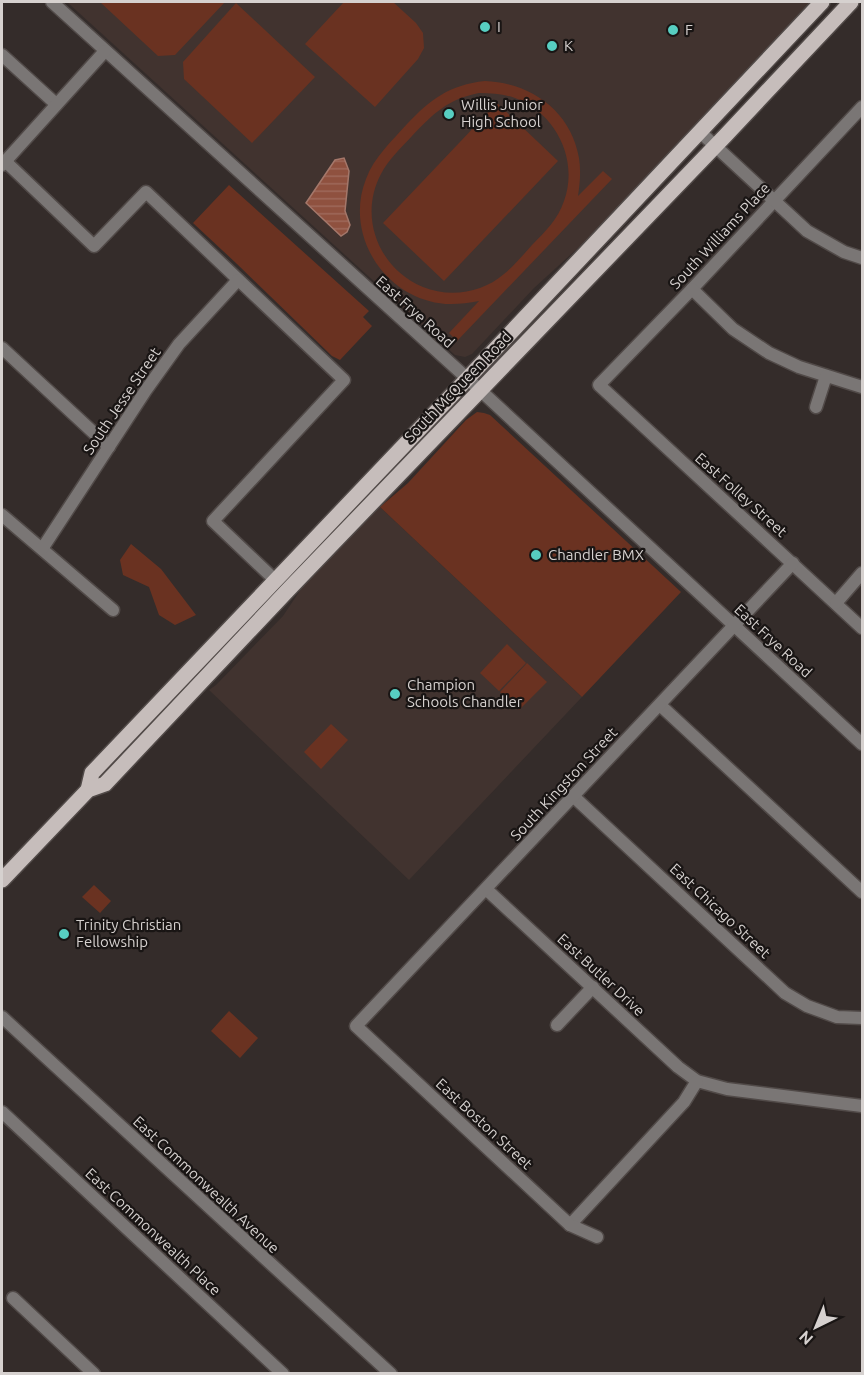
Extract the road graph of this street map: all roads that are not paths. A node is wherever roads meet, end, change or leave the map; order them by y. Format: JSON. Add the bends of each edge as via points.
{"nodes":[{"id":1,"x":52,"y":2,"type":"edge"},
{"id":2,"x":822,"y":2,"type":"edge"},
{"id":3,"x":851,"y":2,"type":"edge"},
{"id":4,"x":105,"y":51,"type":"junction"},
{"id":5,"x":2,"y":55,"type":"edge"},
{"id":6,"x":56,"y":104,"type":"junction"},
{"id":7,"x":861,"y":112,"type":"edge"},
{"id":8,"x":699,"y":131,"type":"junction"},
{"id":9,"x":716,"y":145,"type":"junction"},
{"id":10,"x":3,"y":163,"type":"edge"},
{"id":11,"x":773,"y":201,"type":"junction"},
{"id":12,"x":862,"y":258,"type":"edge"},
{"id":13,"x":238,"y":280,"type":"junction"},
{"id":14,"x":692,"y":289,"type":"junction"},
{"id":15,"x":2,"y":348,"type":"edge"},
{"id":16,"x":826,"y":376,"type":"junction"},
{"id":17,"x":466,"y":379,"type":"junction"},
{"id":18,"x":599,"y":385,"type":"joint"},
{"id":19,"x":862,"y":387,"type":"edge"},
{"id":20,"x":480,"y":390,"type":"junction"},
{"id":21,"x":816,"y":407,"type":"dead end"},
{"id":22,"x":109,"y":447,"type":"junction"},
{"id":23,"x":2,"y":515,"type":"edge"},
{"id":24,"x":42,"y":549,"type":"junction"},
{"id":25,"x":793,"y":563,"type":"junction"},
{"id":26,"x":862,"y":573,"type":"edge"},
{"id":27,"x":275,"y":580,"type":"junction"},
{"id":28,"x":287,"y":591,"type":"junction"},
{"id":29,"x":836,"y":603,"type":"junction"},
{"id":30,"x":113,"y":610,"type":"dead end"},
{"id":31,"x":735,"y":626,"type":"junction"},
{"id":32,"x":862,"y":628,"type":"edge"},
{"id":33,"x":660,"y":705,"type":"junction"},
{"id":34,"x":862,"y":744,"type":"edge"},
{"id":35,"x":88,"y":790,"type":"junction"},
{"id":36,"x":573,"y":796,"type":"junction"},
{"id":37,"x":2,"y":880,"type":"edge"},
{"id":38,"x":486,"y":889,"type":"junction"},
{"id":39,"x":862,"y":892,"type":"edge"},
{"id":40,"x":593,"y":987,"type":"junction"},
{"id":41,"x":2,"y":1017,"type":"edge"},
{"id":42,"x":862,"y":1018,"type":"edge"},
{"id":43,"x":556,"y":1025,"type":"dead end"},
{"id":44,"x":356,"y":1026,"type":"joint"},
{"id":45,"x":697,"y":1081,"type":"junction"},
{"id":46,"x":862,"y":1106,"type":"edge"},
{"id":47,"x":2,"y":1112,"type":"edge"},
{"id":48,"x":570,"y":1225,"type":"junction"},
{"id":49,"x":597,"y":1237,"type":"dead end"},
{"id":50,"x":13,"y":1298,"type":"dead end"},
{"id":51,"x":94,"y":1374,"type":"edge"},
{"id":52,"x":283,"y":1374,"type":"edge"},
{"id":53,"x":391,"y":1374,"type":"edge"}],
"edges":[{"from":1,"to":4,"type":"street","name":"East Frye Road"},
{"from":2,"to":8,"type":"main road","name":"South McQueen Road"},
{"from":3,"to":9,"type":"main road","name":"South McQueen Road"},
{"from":4,"to":6,"type":"street"},
{"from":4,"to":17,"type":"street","name":"East Frye Road"},
{"from":5,"to":6,"type":"street"},
{"from":6,"to":10,"type":"street"},
{"from":7,"to":11,"type":"street","name":"South Williams Place"},
{"from":8,"to":9,"type":"street"},
{"from":8,"to":17,"type":"main road","name":"South McQueen Road"},
{"from":9,"to":11,"type":"street"},
{"from":9,"to":20,"type":"main road","name":"South McQueen Road"},
{"from":10,"to":13,"type":"street","via":[[94,246],[146,192]]},
{"from":11,"to":12,"type":"street","via":[[807,231]]},
{"from":11,"to":14,"type":"street","name":"South Williams Place"},
{"from":13,"to":22,"type":"street","name":"South Jesse Street","via":[[179,344]]},
{"from":13,"to":27,"type":"street","via":[[344,380],[213,521]]},
{"from":14,"to":16,"type":"street","via":[[733,329],[769,353]]},
{"from":14,"to":18,"type":"street","name":"South Williams Place"},
{"from":15,"to":22,"type":"street"},
{"from":16,"to":19,"type":"street"},
{"from":16,"to":21,"type":"street"},
{"from":17,"to":20,"type":"street","name":"East Frye Road"},
{"from":17,"to":27,"type":"main road","name":"South McQueen Road"},
{"from":18,"to":25,"type":"street","name":"East Folley Street"},
{"from":20,"to":28,"type":"main road","name":"South McQueen Road"},
{"from":20,"to":31,"type":"street","name":"East Frye Road"},
{"from":22,"to":24,"type":"street","name":"South Jesse Street"},
{"from":23,"to":24,"type":"street"},
{"from":24,"to":30,"type":"street"},
{"from":25,"to":29,"type":"street","name":"East Folley Street"},
{"from":25,"to":31,"type":"street","name":"South Kingston Street"},
{"from":26,"to":29,"type":"street"},
{"from":27,"to":28,"type":"main road"},
{"from":27,"to":35,"type":"main road","name":"South McQueen Road","via":[[92,773]]},
{"from":28,"to":35,"type":"main road","name":"South McQueen Road","via":[[105,784]]},
{"from":29,"to":32,"type":"street","name":"East Folley Street"},
{"from":31,"to":33,"type":"street","name":"South Kingston Street"},
{"from":31,"to":34,"type":"street","name":"East Frye Road"},
{"from":33,"to":36,"type":"street","name":"South Kingston Street"},
{"from":33,"to":39,"type":"street"},
{"from":35,"to":37,"type":"main road","name":"South McQueen Road"},
{"from":36,"to":38,"type":"street","name":"South Kingston Street"},
{"from":36,"to":42,"type":"street","name":"East Chicago Street","via":[[786,993],[837,1017]]},
{"from":38,"to":40,"type":"street","name":"East Butler Drive"},
{"from":38,"to":44,"type":"street","name":"South Kingston Street"},
{"from":40,"to":43,"type":"street"},
{"from":40,"to":45,"type":"street","name":"East Butler Drive"},
{"from":41,"to":53,"type":"street","name":"East Commonwealth Avenue"},
{"from":44,"to":48,"type":"street","name":"East Boston Street"},
{"from":45,"to":46,"type":"street","via":[[727,1089]]},
{"from":45,"to":48,"type":"street","via":[[684,1102]]},
{"from":47,"to":52,"type":"street","name":"East Commonwealth Place"},
{"from":48,"to":49,"type":"street","name":"East Boston Street"},
{"from":50,"to":51,"type":"street"}]}
